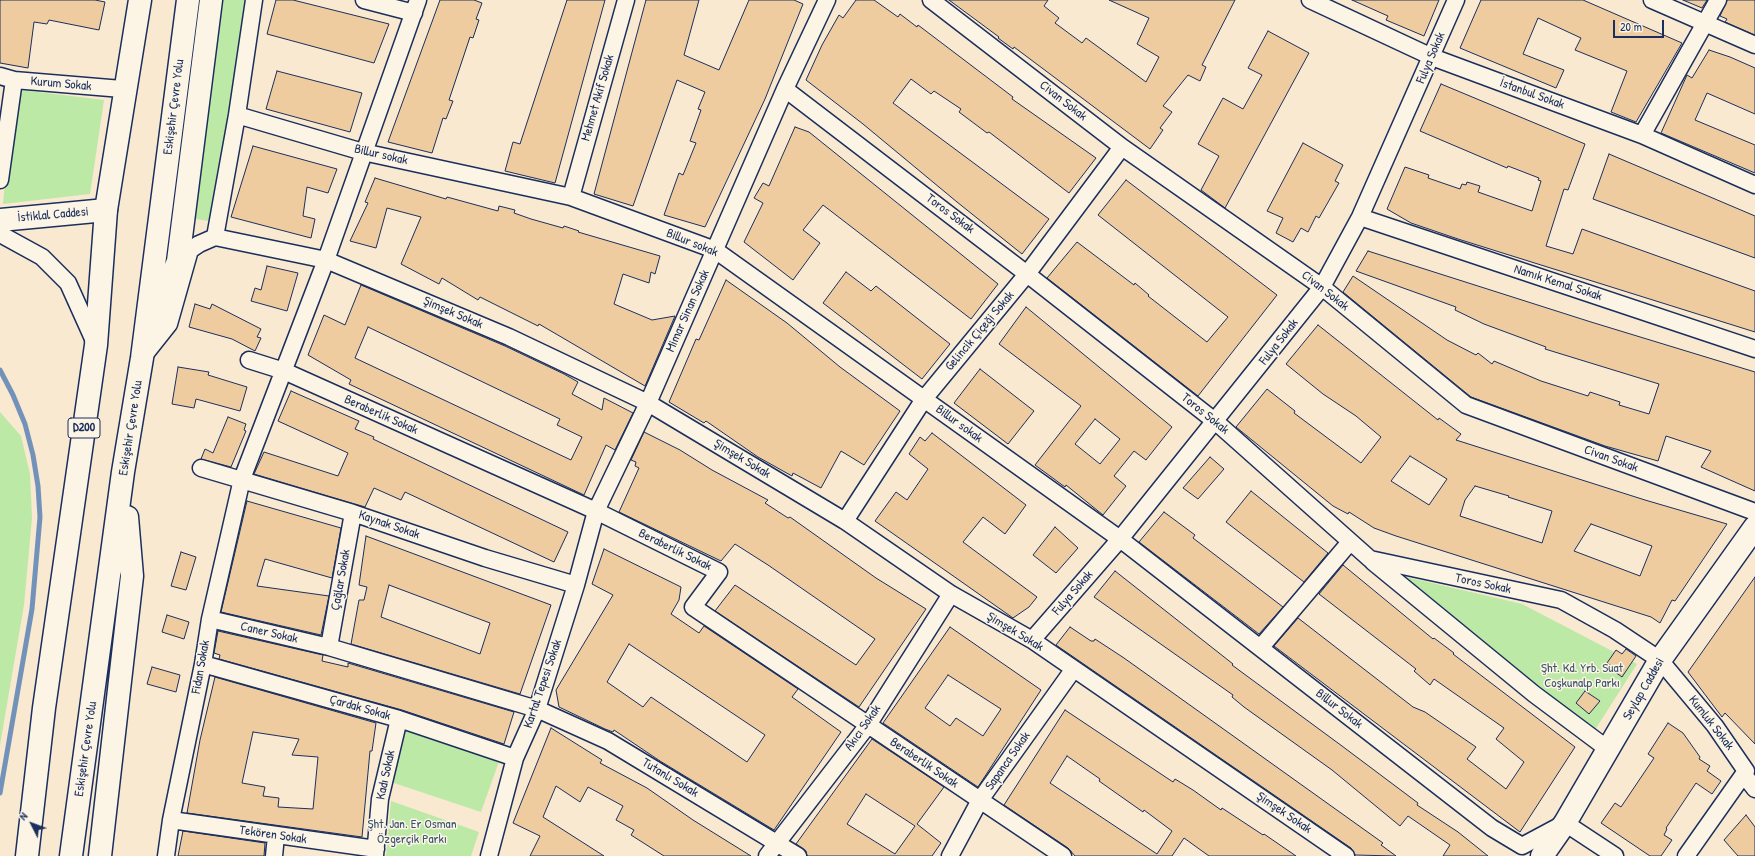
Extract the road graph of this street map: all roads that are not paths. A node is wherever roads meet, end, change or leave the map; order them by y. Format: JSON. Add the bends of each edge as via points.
{"nodes":[{"id":1,"x":129,"y":0,"type":"edge"},
{"id":2,"x":140,"y":0,"type":"edge"},
{"id":3,"x":188,"y":0,"type":"edge"},
{"id":4,"x":211,"y":0,"type":"edge"},
{"id":5,"x":254,"y":0,"type":"edge"},
{"id":6,"x":364,"y":0,"type":"edge"},
{"id":7,"x":626,"y":0,"type":"edge"},
{"id":8,"x":827,"y":0,"type":"edge"},
{"id":9,"x":932,"y":0,"type":"edge"},
{"id":10,"x":1310,"y":0,"type":"edge"},
{"id":11,"x":1456,"y":0,"type":"edge"},
{"id":12,"x":1652,"y":0,"type":"edge"},
{"id":13,"x":1718,"y":0,"type":"edge"},
{"id":14,"x":416,"y":7,"type":"edge"},
{"id":15,"x":1705,"y":23,"type":"junction"},
{"id":16,"x":1755,"y":45,"type":"edge"},
{"id":17,"x":1432,"y":57,"type":"junction"},
{"id":18,"x":7,"y":78,"type":"edge"},
{"id":19,"x":122,"y":89,"type":"junction"},
{"id":20,"x":785,"y":89,"type":"junction"},
{"id":21,"x":237,"y":114,"type":"junction"},
{"id":22,"x":1642,"y":135,"type":"junction"},
{"id":23,"x":1122,"y":147,"type":"junction"},
{"id":24,"x":363,"y":152,"type":"junction"},
{"id":25,"x":0,"y":180,"type":"edge"},
{"id":26,"x":1755,"y":185,"type":"edge"},
{"id":27,"x":571,"y":197,"type":"junction"},
{"id":28,"x":106,"y":210,"type":"junction"},
{"id":29,"x":1360,"y":217,"type":"junction"},
{"id":30,"x":0,"y":220,"type":"edge"},
{"id":31,"x":0,"y":234,"type":"edge"},
{"id":32,"x":215,"y":237,"type":"junction"},
{"id":33,"x":716,"y":250,"type":"junction"},
{"id":34,"x":326,"y":260,"type":"junction"},
{"id":35,"x":1027,"y":274,"type":"junction"},
{"id":36,"x":1322,"y":287,"type":"junction"},
{"id":37,"x":96,"y":345,"type":"junction"},
{"id":38,"x":1755,"y":349,"type":"edge"},
{"id":39,"x":142,"y":358,"type":"junction"},
{"id":40,"x":249,"y":360,"type":"dead end"},
{"id":41,"x":284,"y":371,"type":"junction"},
{"id":42,"x":924,"y":399,"type":"junction"},
{"id":43,"x":648,"y":403,"type":"junction"},
{"id":44,"x":1216,"y":422,"type":"junction"},
{"id":45,"x":201,"y":468,"type":"dead end"},
{"id":46,"x":124,"y":472,"type":"junction"},
{"id":47,"x":242,"y":479,"type":"junction"},
{"id":48,"x":596,"y":511,"type":"junction"},
{"id":49,"x":1755,"y":512,"type":"edge"},
{"id":50,"x":354,"y":513,"type":"junction"},
{"id":51,"x":845,"y":521,"type":"junction"},
{"id":52,"x":1755,"y":527,"type":"edge"},
{"id":53,"x":1120,"y":539,"type":"junction"},
{"id":54,"x":1350,"y":542,"type":"junction"},
{"id":55,"x":1370,"y":559,"type":"junction"},
{"id":56,"x":576,"y":585,"type":"junction"},
{"id":57,"x":951,"y":594,"type":"junction"},
{"id":58,"x":210,"y":619,"type":"junction"},
{"id":59,"x":1032,"y":640,"type":"junction"},
{"id":60,"x":329,"y":647,"type":"junction"},
{"id":61,"x":1261,"y":647,"type":"junction"},
{"id":62,"x":1660,"y":660,"type":"junction"},
{"id":63,"x":203,"y":664,"type":"junction"},
{"id":64,"x":1073,"y":670,"type":"junction"},
{"id":65,"x":44,"y":708,"type":"junction"},
{"id":66,"x":537,"y":709,"type":"junction"},
{"id":67,"x":398,"y":719,"type":"junction"},
{"id":68,"x":868,"y":724,"type":"junction"},
{"id":69,"x":1609,"y":750,"type":"junction"},
{"id":70,"x":515,"y":758,"type":"junction"},
{"id":71,"x":1746,"y":771,"type":"junction"},
{"id":72,"x":1755,"y":789,"type":"edge"},
{"id":73,"x":980,"y":800,"type":"junction"},
{"id":74,"x":171,"y":820,"type":"junction"},
{"id":75,"x":1566,"y":823,"type":"junction"},
{"id":76,"x":276,"y":836,"type":"junction"},
{"id":77,"x":777,"y":843,"type":"junction"},
{"id":78,"x":375,"y":853,"type":"edge"},
{"id":79,"x":495,"y":853,"type":"edge"},
{"id":80,"x":22,"y":856,"type":"edge"},
{"id":81,"x":27,"y":856,"type":"edge"},
{"id":82,"x":71,"y":856,"type":"edge"},
{"id":83,"x":100,"y":856,"type":"edge"},
{"id":84,"x":166,"y":856,"type":"edge"},
{"id":85,"x":274,"y":856,"type":"edge"},
{"id":86,"x":768,"y":856,"type":"edge"},
{"id":87,"x":798,"y":856,"type":"edge"},
{"id":88,"x":950,"y":856,"type":"edge"},
{"id":89,"x":1063,"y":856,"type":"edge"},
{"id":90,"x":1346,"y":856,"type":"edge"},
{"id":91,"x":1542,"y":856,"type":"edge"},
{"id":92,"x":1614,"y":856,"type":"edge"},
{"id":93,"x":1686,"y":856,"type":"edge"}],
"edges":[{"from":1,"to":19,"type":"main road","via":[[120,70]]},
{"from":2,"to":28,"type":"main road","number":"D200"},
{"from":3,"to":39,"type":"main road","name":"Eskişehir Çevre Yolu"},
{"from":4,"to":39,"type":"main road","via":[[178,261]]},
{"from":5,"to":21,"type":"street"},
{"from":6,"to":14,"type":"street"},
{"from":7,"to":27,"type":"street","name":"Mehmet Akif Sokak"},
{"from":8,"to":20,"type":"street","name":"Mimar Sinan Sokak"},
{"from":9,"to":23,"type":"street","name":"Civan Sokak"},
{"from":10,"to":17,"type":"street","name":"İstanbul Sokak"},
{"from":11,"to":17,"type":"street","name":"Fulya Sokak"},
{"from":12,"to":15,"type":"street"},
{"from":13,"to":15,"type":"street"},
{"from":14,"to":24,"type":"street","name":"Fidan Sokak"},
{"from":15,"to":16,"type":"street"},
{"from":15,"to":22,"type":"street"},
{"from":17,"to":22,"type":"street","name":"İstanbul Sokak"},
{"from":17,"to":29,"type":"street","name":"Fulya Sokak"},
{"from":18,"to":19,"type":"street","name":"Kurum Sokak"},
{"from":18,"to":25,"type":"street"},
{"from":19,"to":28,"type":"main road"},
{"from":20,"to":33,"type":"street","name":"Mimar Sinan Sokak"},
{"from":20,"to":35,"type":"street","name":"Toros Sokak"},
{"from":21,"to":24,"type":"street","name":"Billur sokak"},
{"from":21,"to":32,"type":"street"},
{"from":22,"to":26,"type":"street","name":"İstanbul Sokak"},
{"from":23,"to":35,"type":"street","name":"Gelincik Çiçeği Sokak"},
{"from":23,"to":36,"type":"street","name":"Civan Sokak"},
{"from":24,"to":27,"type":"street","name":"Billur sokak"},
{"from":24,"to":34,"type":"street","name":"Fidan Sokak"},
{"from":27,"to":33,"type":"street","name":"Billur sokak"},
{"from":28,"to":30,"type":"main road","name":"İstiklal Caddesi"},
{"from":28,"to":37,"type":"main road","number":"D200"},
{"from":29,"to":36,"type":"street","name":"Fulya Sokak"},
{"from":29,"to":38,"type":"street","name":"Namık Kemal Sokak"},
{"from":31,"to":37,"type":"street","via":[[42,257],[68,283]]},
{"from":32,"to":34,"type":"street","name":"Şimşek Sokak"},
{"from":32,"to":39,"type":"street","via":[[190,250],[169,324]]},
{"from":33,"to":42,"type":"street","name":"Billur sokak"},
{"from":33,"to":43,"type":"street","name":"Mimar Sinan Sokak"},
{"from":34,"to":41,"type":"street","name":"Fidan Sokak"},
{"from":34,"to":43,"type":"street","name":"Şimşek Sokak","via":[[510,337]]},
{"from":35,"to":42,"type":"street","name":"Gelincik Çiçeği Sokak"},
{"from":35,"to":44,"type":"street","name":"Toros Sokak"},
{"from":36,"to":44,"type":"street","name":"Fulya Sokak"},
{"from":36,"to":49,"type":"street","name":"Civan Sokak","via":[[1466,405]]},
{"from":37,"to":65,"type":"main road","number":"D200"},
{"from":39,"to":46,"type":"main road","name":"Eskişehir Çevre Yolu"},
{"from":40,"to":41,"type":"street","name":"Beraberlik Sokak"},
{"from":41,"to":47,"type":"street","name":"Fidan Sokak"},
{"from":41,"to":48,"type":"street","name":"Beraberlik Sokak"},
{"from":42,"to":51,"type":"street","name":"Gelincik Çiçeği Sokak"},
{"from":42,"to":53,"type":"street","name":"Billur sokak"},
{"from":43,"to":48,"type":"street","name":"Mimar Sinan Sokak"},
{"from":43,"to":51,"type":"street","name":"Şimşek Sokak"},
{"from":44,"to":53,"type":"street","name":"Fulya Sokak"},
{"from":44,"to":54,"type":"street","name":"Toros Sokak"},
{"from":45,"to":47,"type":"street","name":"Kaynak Sokak"},
{"from":46,"to":82,"type":"main road","name":"Eskişehir Çevre Yolu"},
{"from":46,"to":83,"type":"main road","via":[[132,576]]},
{"from":47,"to":50,"type":"street","name":"Kaynak Sokak"},
{"from":47,"to":58,"type":"street","name":"Fidan Sokak"},
{"from":48,"to":56,"type":"street","name":"Kartal Tepesi Sokak"},
{"from":48,"to":68,"type":"street","name":"Beraberlik Sokak","via":[[719,572],[692,606]]},
{"from":50,"to":56,"type":"street","name":"Kaynak Sokak"},
{"from":50,"to":60,"type":"street","name":"Çağlar Sokak"},
{"from":51,"to":57,"type":"street","name":"Şimşek Sokak"},
{"from":52,"to":62,"type":"main road","name":"Seylap Caddesi"},
{"from":53,"to":59,"type":"street","name":"Fulya Sokak"},
{"from":53,"to":61,"type":"street","name":"Billur Sokak"},
{"from":54,"to":55,"type":"street","name":"Toros Sokak"},
{"from":54,"to":61,"type":"street"},
{"from":55,"to":62,"type":"street","name":"Toros Sokak","via":[[1561,600],[1615,630]]},
{"from":55,"to":69,"type":"street","via":[[1534,694]]},
{"from":56,"to":66,"type":"street","name":"Kartal Tepesi Sokak"},
{"from":57,"to":59,"type":"street","name":"Şimşek Sokak"},
{"from":57,"to":68,"type":"street","name":"Akıcı Sokak"},
{"from":58,"to":60,"type":"street","name":"Caner Sokak"},
{"from":58,"to":63,"type":"street","name":"Fidan Sokak"},
{"from":59,"to":64,"type":"street","name":"Şimşek Sokak"},
{"from":60,"to":66,"type":"street","name":"Caner Sokak"},
{"from":61,"to":75,"type":"street","name":"Billur Sokak","via":[[1450,796],[1492,828],[1522,846]]},
{"from":62,"to":69,"type":"main road","name":"Seylap Caddesi"},
{"from":62,"to":71,"type":"street","name":"Kumluk Sokak","via":[[1715,726]]},
{"from":63,"to":67,"type":"street","name":"Çardak Sokak"},
{"from":63,"to":74,"type":"street","name":"Fidan Sokak"},
{"from":64,"to":73,"type":"street","name":"Sapanca Sokak"},
{"from":64,"to":90,"type":"street","name":"Şimşek Sokak"},
{"from":65,"to":80,"type":"main road"},
{"from":65,"to":81,"type":"main road","number":"D200"},
{"from":66,"to":70,"type":"street","name":"Kartal Tepesi Sokak"},
{"from":66,"to":77,"type":"street","name":"Tutanlı Sokak","via":[[608,741]]},
{"from":67,"to":70,"type":"street","name":"Çardak Sokak"},
{"from":67,"to":78,"type":"street","name":"Kadı Sokak","via":[[380,799]]},
{"from":68,"to":73,"type":"street","name":"Beraberlik Sokak"},
{"from":68,"to":77,"type":"street","name":"Akıcı Sokak"},
{"from":69,"to":75,"type":"main road","name":"Seylap Caddesi"},
{"from":70,"to":79,"type":"street","name":"Kartal Tepesi Sokak"},
{"from":71,"to":72,"type":"street","name":"Kumluk Sokak","via":[[1745,776]]},
{"from":71,"to":93,"type":"street"},
{"from":73,"to":88,"type":"street","name":"Sapanca Sokak"},
{"from":73,"to":89,"type":"street","name":"Beraberlik Sokak"},
{"from":74,"to":76,"type":"street","name":"Tekören Sokak"},
{"from":74,"to":84,"type":"street","name":"Fidan Sokak"},
{"from":75,"to":91,"type":"main road","name":"Seylap Caddesi"},
{"from":75,"to":92,"type":"street"},
{"from":76,"to":78,"type":"street","name":"Tekören Sokak"},
{"from":76,"to":85,"type":"street"},
{"from":77,"to":86,"type":"street","name":"Akıcı Sokak"},
{"from":77,"to":87,"type":"street","name":"Tutanlı Sokak"}]}
